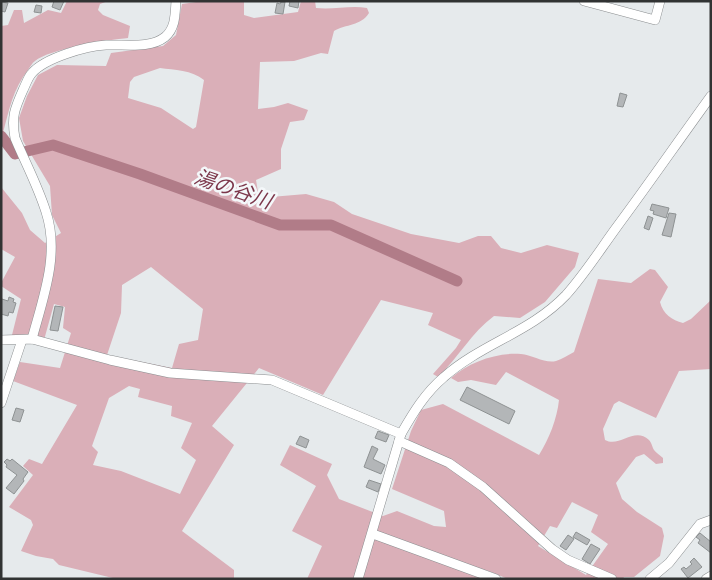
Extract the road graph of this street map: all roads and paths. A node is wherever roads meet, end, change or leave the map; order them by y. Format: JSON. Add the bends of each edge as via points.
{"nodes":[{"id":1,"x":176,"y":1,"type":"edge"},
{"id":2,"x":584,"y":1,"type":"edge"},
{"id":3,"x":660,"y":1,"type":"edge"},
{"id":4,"x":711,"y":96,"type":"edge"},
{"id":5,"x":32,"y":339,"type":"junction"},
{"id":6,"x":1,"y":340,"type":"edge"},
{"id":7,"x":22,"y":340,"type":"junction"},
{"id":8,"x":1,"y":403,"type":"edge"},
{"id":9,"x":400,"y":438,"type":"junction"},
{"id":10,"x":711,"y":520,"type":"edge"},
{"id":11,"x":373,"y":534,"type":"junction"},
{"id":12,"x":711,"y":576,"type":"edge"},
{"id":13,"x":358,"y":579,"type":"edge"},
{"id":14,"x":496,"y":579,"type":"edge"},
{"id":15,"x":612,"y":579,"type":"edge"},
{"id":16,"x":650,"y":579,"type":"edge"},
{"id":17,"x":706,"y":579,"type":"edge"}],
"edges":[{"from":1,"to":5,"type":"street","via":[[172,27],[160,41],[85,49],[55,58],[30,74],[14,112],[13,124],[18,146],[47,213],[50,234],[49,278]]},
{"from":2,"to":3,"type":"street","via":[[655,20]]},
{"from":4,"to":9,"type":"street","via":[[566,295],[538,320],[445,376],[413,412]]},
{"from":5,"to":7,"type":"street"},
{"from":5,"to":9,"type":"street","via":[[170,373],[272,380]]},
{"from":6,"to":7,"type":"street"},
{"from":7,"to":8,"type":"street"},
{"from":9,"to":11,"type":"street"},
{"from":9,"to":15,"type":"street","via":[[449,463],[483,487],[568,560]]},
{"from":10,"to":16,"type":"street","via":[[700,524],[669,563]]},
{"from":11,"to":13,"type":"street"},
{"from":11,"to":14,"type":"street"},
{"from":12,"to":17,"type":"street"}]}
